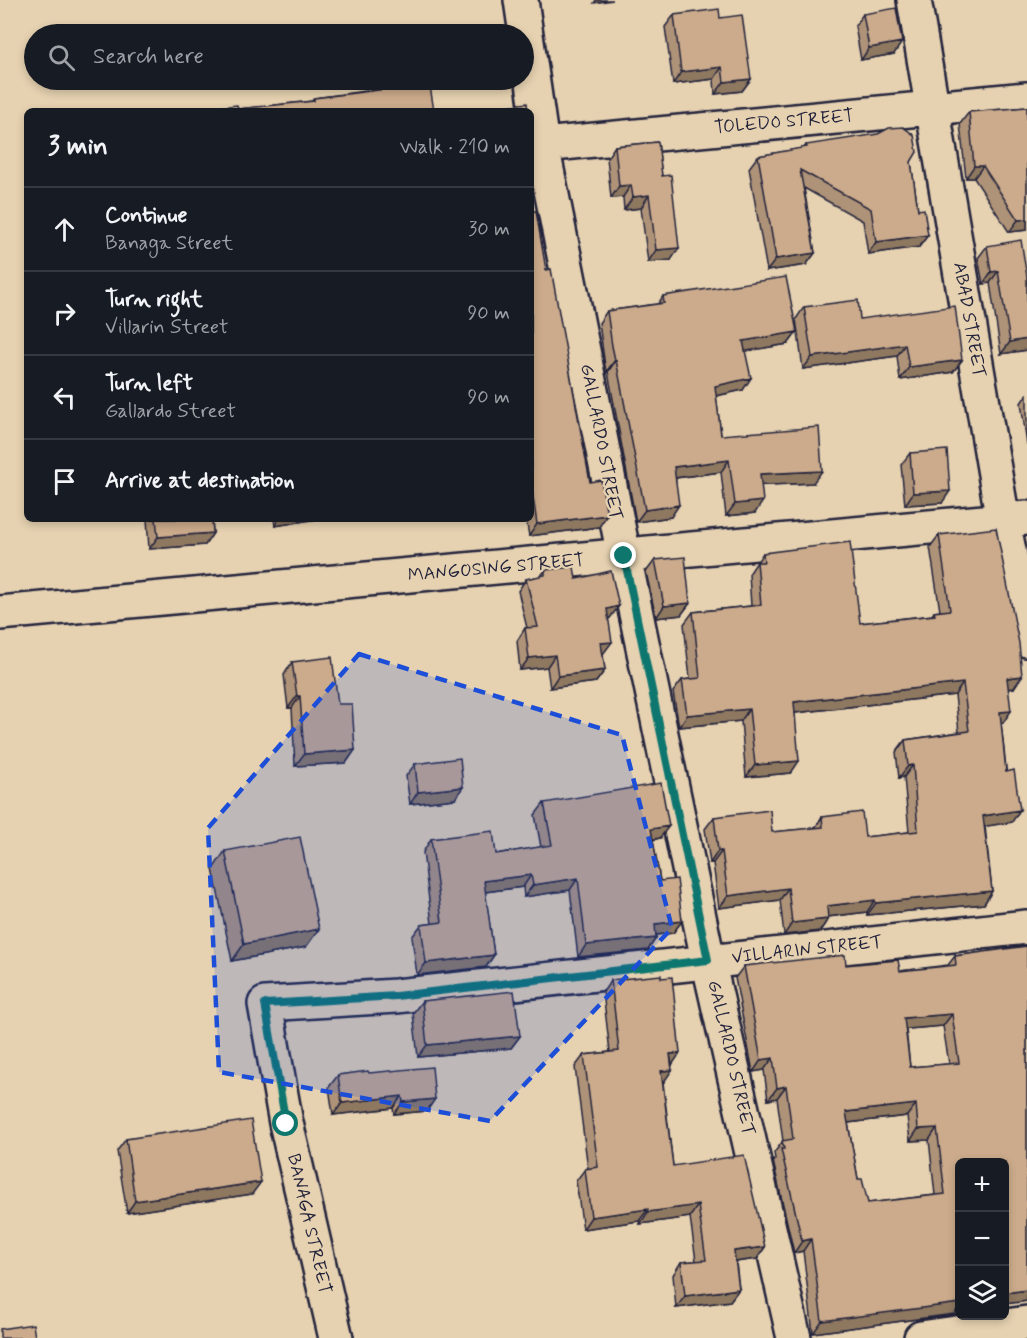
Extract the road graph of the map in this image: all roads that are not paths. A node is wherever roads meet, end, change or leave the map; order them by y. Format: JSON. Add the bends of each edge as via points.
{"nodes":[{"id":1,"x":521,"y":0,"type":"edge"},
{"id":2,"x":914,"y":0,"type":"edge"},
{"id":3,"x":524,"y":24,"type":"edge"},
{"id":4,"x":534,"y":90,"type":"edge"},
{"id":5,"x":1027,"y":99,"type":"edge"},
{"id":6,"x":933,"y":107,"type":"junction"},
{"id":7,"x":542,"y":145,"type":"junction"},
{"id":8,"x":1015,"y":519,"type":"edge"},
{"id":9,"x":624,"y":556,"type":"junction"},
{"id":10,"x":0,"y":613,"type":"edge"},
{"id":11,"x":1027,"y":640,"type":"edge"},
{"id":12,"x":1027,"y":927,"type":"edge"},
{"id":13,"x":708,"y":960,"type":"junction"},
{"id":14,"x":265,"y":1004,"type":"joint"},
{"id":15,"x":1027,"y":1323,"type":"edge"},
{"id":16,"x":336,"y":1338,"type":"edge"},
{"id":17,"x":794,"y":1338,"type":"edge"},
{"id":18,"x":921,"y":1338,"type":"edge"}],
"edges":[{"from":1,"to":3,"type":"street","name":"GALLARDO STREET"},
{"from":2,"to":6,"type":"street","name":"ABAD STREET"},
{"from":4,"to":7,"type":"street","name":"GALLARDO STREET"},
{"from":5,"to":6,"type":"street","name":"TOLEDO STREET"},
{"from":6,"to":7,"type":"street","name":"TOLEDO STREET"},
{"from":6,"to":8,"type":"street","name":"ABAD STREET"},
{"from":7,"to":9,"type":"street","name":"GALLARDO STREET"},
{"from":8,"to":9,"type":"street","name":"MANGOSING STREET"},
{"from":8,"to":11,"type":"street","name":"ABAD STREET"},
{"from":9,"to":10,"type":"street","name":"MANGOSING STREET"},
{"from":9,"to":13,"type":"street","name":"GALLARDO STREET"},
{"from":12,"to":13,"type":"street","name":"VILLARIN STREET"},
{"from":13,"to":14,"type":"street","name":"VILLARIN STREET","via":[[396,996]]},
{"from":13,"to":17,"type":"street","name":"GALLARDO STREET"},
{"from":14,"to":16,"type":"street","name":"BANAGA STREET","via":[[286,1124]]},
{"from":15,"to":18,"type":"street"}]}
